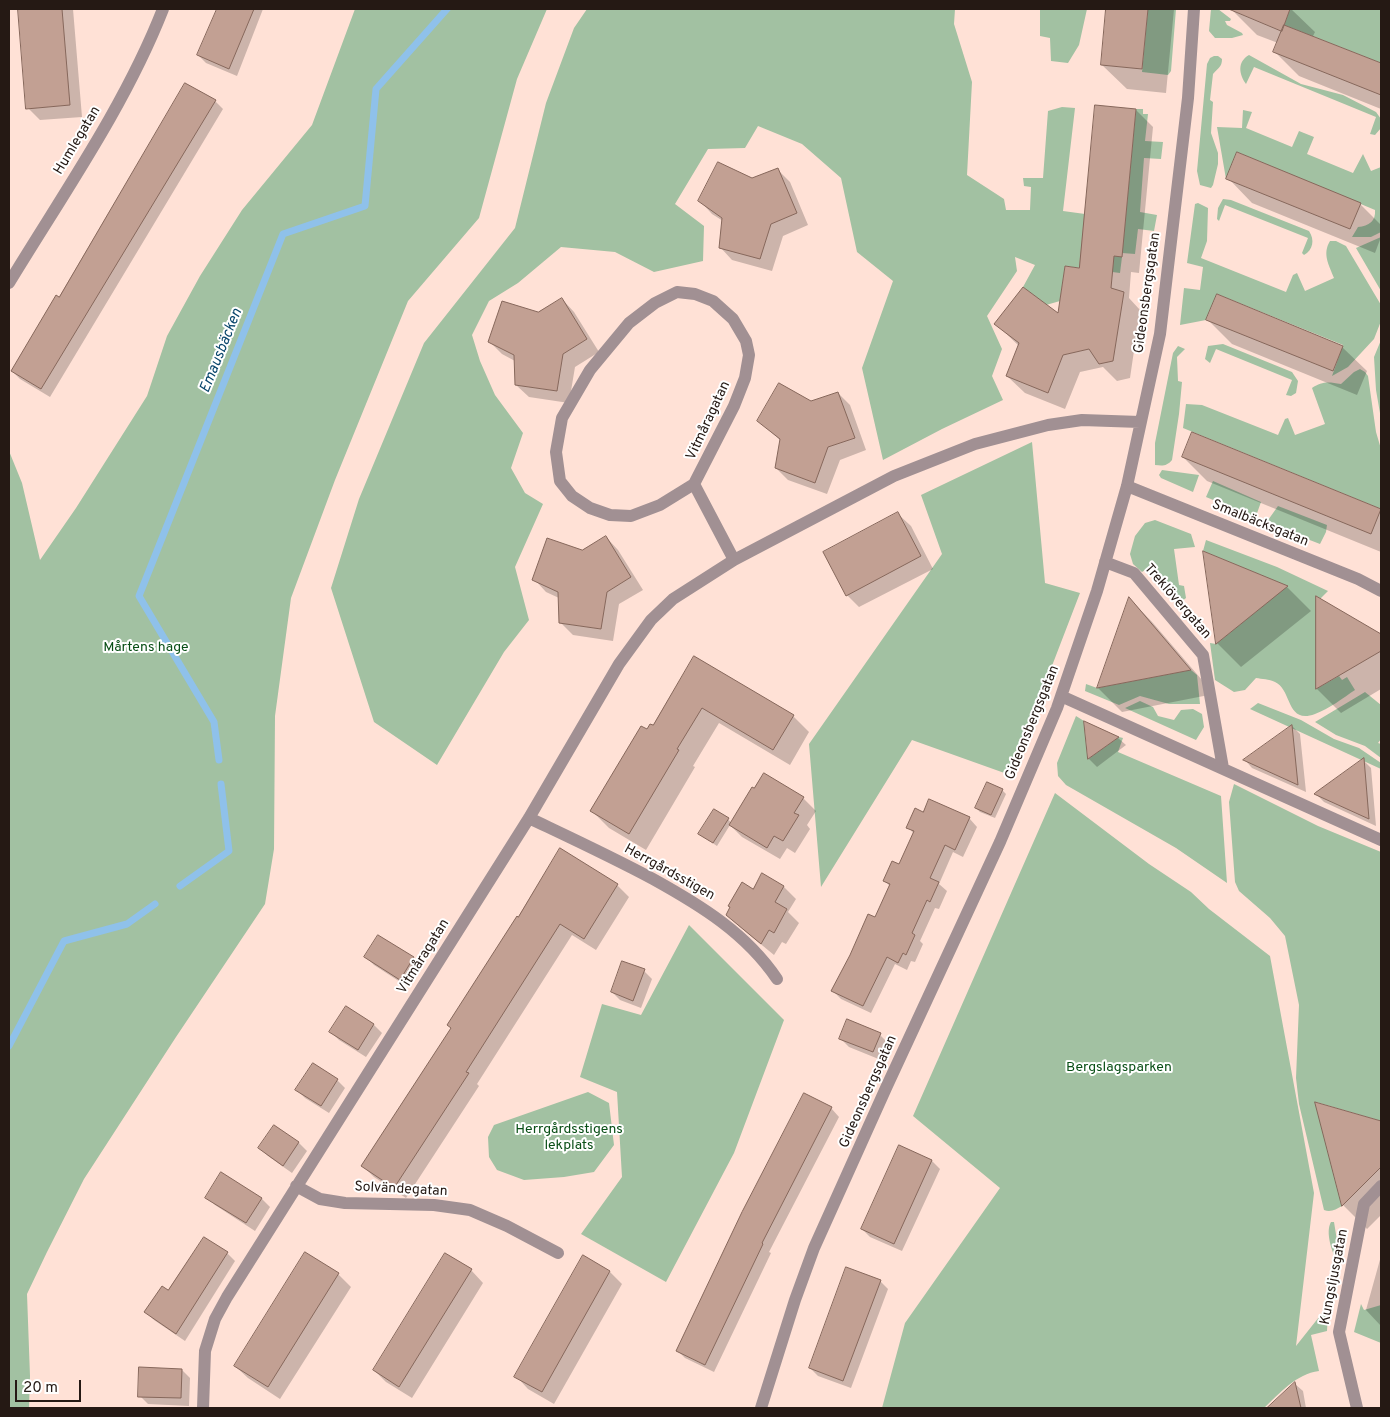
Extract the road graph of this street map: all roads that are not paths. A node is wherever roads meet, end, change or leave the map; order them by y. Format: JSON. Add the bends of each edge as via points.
{"nodes":[{"id":1,"x":163,"y":9,"type":"edge"},
{"id":2,"x":1194,"y":9,"type":"edge"},
{"id":3,"x":9,"y":283,"type":"edge"},
{"id":4,"x":1140,"y":422,"type":"junction"},
{"id":5,"x":694,"y":484,"type":"junction"},
{"id":6,"x":1127,"y":486,"type":"junction"},
{"id":7,"x":734,"y":560,"type":"junction"},
{"id":8,"x":1105,"y":562,"type":"junction"},
{"id":9,"x":1381,"y":591,"type":"edge"},
{"id":10,"x":1061,"y":696,"type":"junction"},
{"id":11,"x":1223,"y":768,"type":"junction"},
{"id":12,"x":529,"y":818,"type":"junction"},
{"id":13,"x":1381,"y":840,"type":"edge"},
{"id":14,"x":777,"y":978,"type":"dead end"},
{"id":15,"x":296,"y":1186,"type":"junction"},
{"id":16,"x":1381,"y":1186,"type":"edge"},
{"id":17,"x":558,"y":1253,"type":"dead end"},
{"id":18,"x":203,"y":1408,"type":"edge"},
{"id":19,"x":761,"y":1408,"type":"edge"},
{"id":20,"x":1356,"y":1408,"type":"edge"}],
"edges":[{"from":1,"to":3,"type":"street","name":"Humlegatan","via":[[114,112]]},
{"from":2,"to":4,"type":"street","name":"Gideonsbergsgatan","via":[[1188,98],[1160,334]]},
{"from":4,"to":6,"type":"street","name":"Gideonsbergsgatan"},
{"from":4,"to":7,"type":"street","name":"Vitmåragatan","via":[[1082,420],[1048,425],[975,444],[894,476]]},
{"from":5,"to":5,"type":"street","name":"Vitmåragatan","via":[[660,506],[630,516],[610,515],[590,508],[572,496],[560,480],[556,452],[562,418],[590,370],[629,323],[655,303],[677,292],[713,301],[733,319],[746,340],[749,355],[745,378],[734,406]]},
{"from":5,"to":7,"type":"street"},
{"from":6,"to":8,"type":"street","name":"Gideonsbergsgatan"},
{"from":6,"to":9,"type":"street","name":"Smalbäcksgatan"},
{"from":7,"to":12,"type":"street","name":"Vitmåragatan","via":[[673,599],[651,620],[619,664]]},
{"from":8,"to":10,"type":"street","name":"Gideonsbergsgatan"},
{"from":8,"to":11,"type":"street","name":"Treklövergatan","via":[[1134,573],[1203,655]]},
{"from":10,"to":11,"type":"street"},
{"from":10,"to":19,"type":"street","name":"Gideonsbergsgatan","via":[[1000,842],[814,1248]]},
{"from":11,"to":13,"type":"street"},
{"from":12,"to":14,"type":"street","name":"Herrgårdsstigen","via":[[636,870],[714,915],[751,947]]},
{"from":12,"to":15,"type":"street","name":"Vitmåragatan"},
{"from":15,"to":17,"type":"street","name":"Solvändegatan","via":[[320,1199],[345,1203],[434,1204],[470,1210]]},
{"from":15,"to":18,"type":"street","name":"Vitmåragatan","via":[[215,1319],[205,1351]]},
{"from":16,"to":20,"type":"street","name":"Kungsljusgatan","via":[[1364,1204],[1339,1332]]}]}
